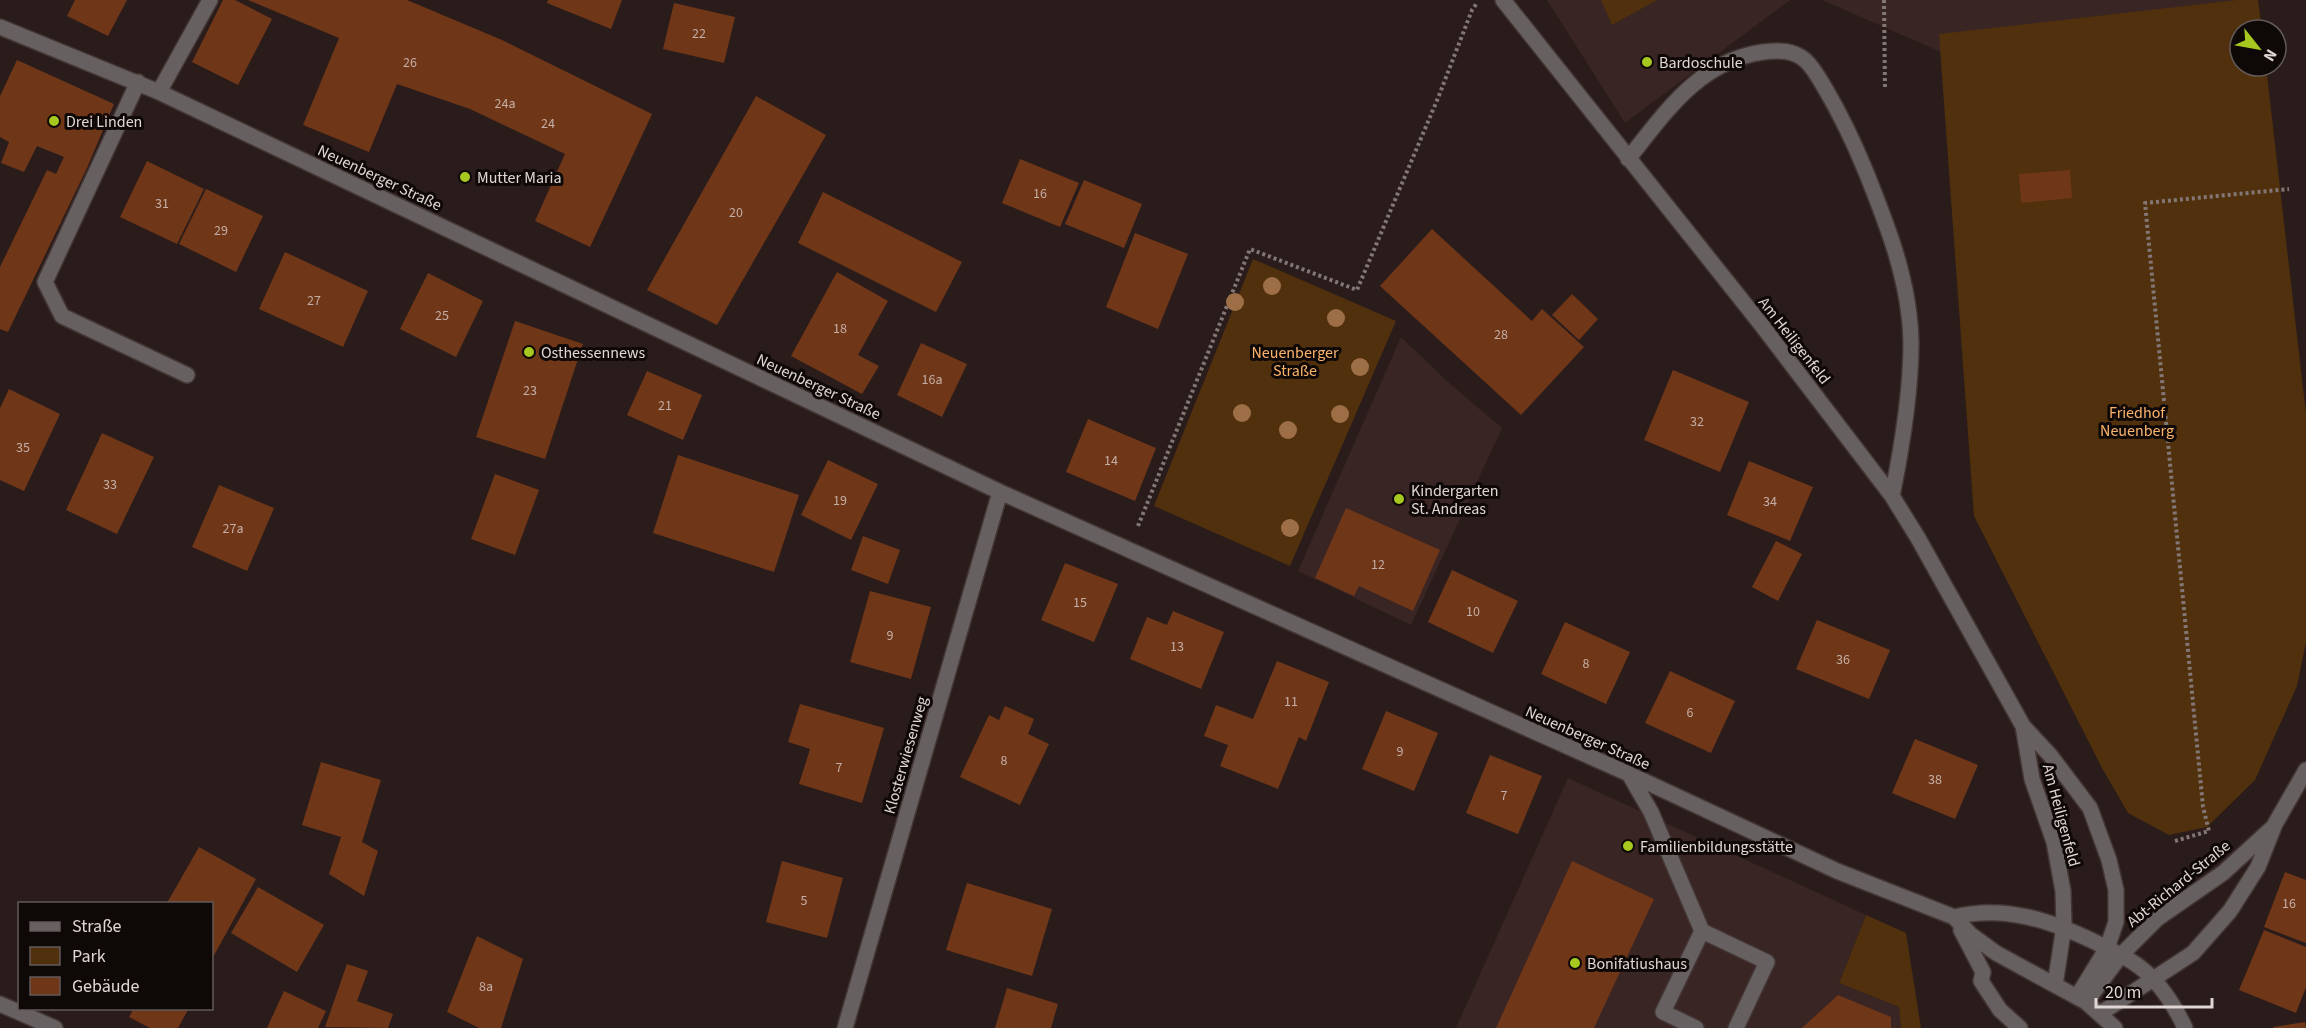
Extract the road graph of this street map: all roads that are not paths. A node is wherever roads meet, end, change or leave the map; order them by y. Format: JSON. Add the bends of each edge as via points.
{"nodes":[{"id":1,"x":210,"y":0,"type":"edge"},
{"id":2,"x":1503,"y":0,"type":"edge"},
{"id":3,"x":0,"y":27,"type":"edge"},
{"id":4,"x":138,"y":82,"type":"junction"},
{"id":5,"x":159,"y":92,"type":"junction"},
{"id":6,"x":1628,"y":159,"type":"junction"},
{"id":7,"x":187,"y":375,"type":"dead end"},
{"id":8,"x":1000,"y":492,"type":"junction"},
{"id":9,"x":1892,"y":496,"type":"junction"},
{"id":10,"x":2023,"y":726,"type":"junction"},
{"id":11,"x":2306,"y":770,"type":"edge"},
{"id":12,"x":1629,"y":774,"type":"junction"},
{"id":13,"x":2275,"y":824,"type":"junction"},
{"id":14,"x":1954,"y":917,"type":"junction"},
{"id":15,"x":2064,"y":926,"type":"junction"},
{"id":16,"x":1702,"y":931,"type":"junction"},
{"id":17,"x":2114,"y":952,"type":"junction"},
{"id":18,"x":2153,"y":979,"type":"junction"},
{"id":19,"x":2055,"y":985,"type":"junction"},
{"id":20,"x":2082,"y":999,"type":"junction"},
{"id":21,"x":0,"y":1004,"type":"edge"},
{"id":22,"x":2101,"y":1013,"type":"junction"},
{"id":23,"x":55,"y":1028,"type":"edge"},
{"id":24,"x":845,"y":1028,"type":"edge"},
{"id":25,"x":1696,"y":1028,"type":"edge"},
{"id":26,"x":1736,"y":1028,"type":"edge"},
{"id":27,"x":2019,"y":1028,"type":"edge"},
{"id":28,"x":2115,"y":1028,"type":"edge"},
{"id":29,"x":2185,"y":1028,"type":"edge"}],
"edges":[{"from":1,"to":5,"type":"street"},
{"from":2,"to":6,"type":"street","name":"Am Heiligenfeld"},
{"from":3,"to":4,"type":"street","name":"Neuenberger Straße"},
{"from":4,"to":5,"type":"street","name":"Neuenberger Straße"},
{"from":4,"to":7,"type":"street","via":[[45,282],[62,316]]},
{"from":5,"to":8,"type":"street","name":"Neuenberger Straße"},
{"from":6,"to":9,"type":"street","name":"Am Heiligenfeld"},
{"from":6,"to":9,"type":"street","via":[[1676,100],[1707,72],[1767,51],[1792,51],[1807,62],[1848,128],[1894,242],[1907,297],[1911,343],[1903,441]]},
{"from":8,"to":12,"type":"street","name":"Neuenberger Straße"},
{"from":8,"to":24,"type":"street","name":"Klosterwiesenweg"},
{"from":9,"to":10,"type":"street","name":"Am Heiligenfeld"},
{"from":10,"to":15,"type":"street","name":"Am Heiligenfeld","via":[[2032,779],[2054,842],[2063,891]]},
{"from":10,"to":17,"type":"street","name":"Am Heiligenfeld","via":[[2090,808],[2116,890]]},
{"from":11,"to":13,"type":"street","name":"Abt-Richard-Straße"},
{"from":12,"to":14,"type":"street","name":"Neuenberger Straße","via":[[1837,871]]},
{"from":12,"to":16,"type":"street","via":[[1651,812]]},
{"from":13,"to":17,"type":"street","name":"Abt-Richard-Straße","via":[[2223,873]]},
{"from":13,"to":18,"type":"street","name":"Abt-Richard-Straße","via":[[2258,867],[2230,910],[2193,953]]},
{"from":14,"to":15,"type":"street","via":[[1982,912],[2013,914]]},
{"from":14,"to":19,"type":"street","name":"Neuenberger Straße","via":[[1996,953]]},
{"from":14,"to":27,"type":"street","via":[[1983,972],[1981,981],[2000,1010]]},
{"from":15,"to":17,"type":"street"},
{"from":15,"to":19,"type":"street","name":"Am Heiligenfeld"},
{"from":16,"to":25,"type":"street","via":[[1663,1012]]},
{"from":16,"to":26,"type":"street","via":[[1767,962]]},
{"from":17,"to":18,"type":"street"},
{"from":17,"to":20,"type":"street","name":"Am Heiligenfeld"},
{"from":18,"to":22,"type":"street","name":"Abt-Richard-Straße"},
{"from":18,"to":29,"type":"street"},
{"from":19,"to":20,"type":"street","name":"Neuenberger Straße"},
{"from":20,"to":22,"type":"street","name":"Neuenberger Straße"},
{"from":21,"to":23,"type":"street"},
{"from":22,"to":28,"type":"street","name":"Neuenberger Straße"}]}
